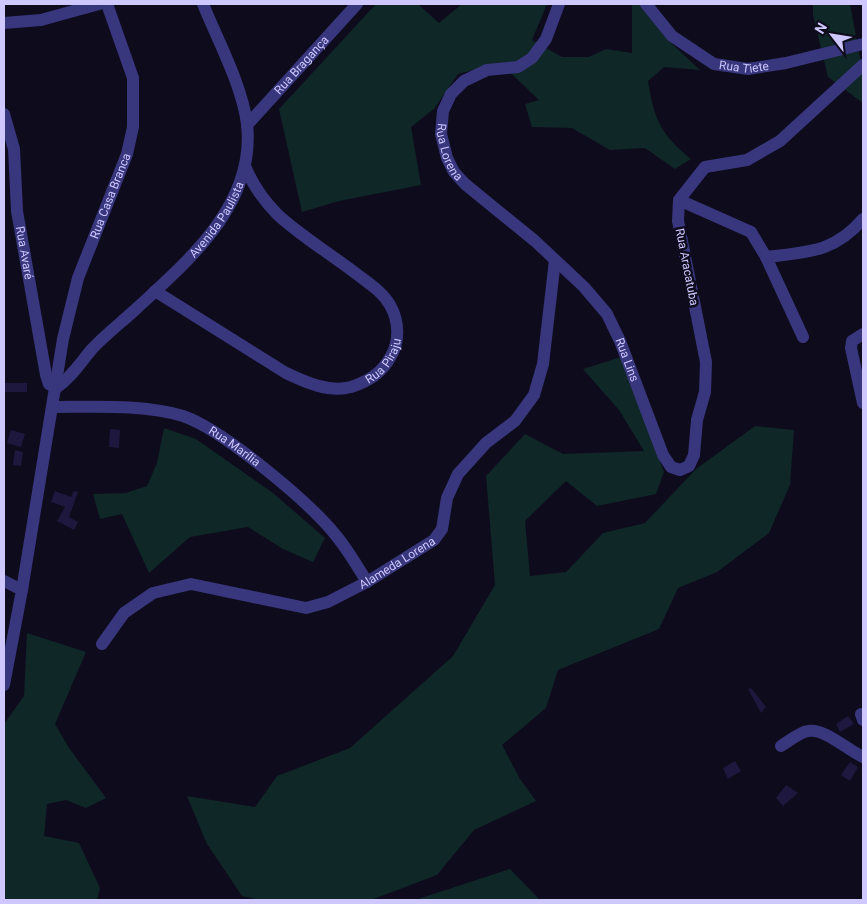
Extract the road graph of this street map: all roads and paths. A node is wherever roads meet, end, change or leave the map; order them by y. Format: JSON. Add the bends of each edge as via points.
{"nodes":[{"id":1,"x":99,"y":4,"type":"edge"},
{"id":2,"x":107,"y":4,"type":"edge"},
{"id":3,"x":203,"y":4,"type":"edge"},
{"id":4,"x":357,"y":4,"type":"edge"},
{"id":5,"x":559,"y":4,"type":"edge"},
{"id":6,"x":646,"y":4,"type":"edge"},
{"id":7,"x":4,"y":23,"type":"edge"},
{"id":8,"x":863,"y":44,"type":"edge"},
{"id":9,"x":863,"y":65,"type":"edge"},
{"id":10,"x":4,"y":114,"type":"edge"},
{"id":11,"x":247,"y":125,"type":"junction"},
{"id":12,"x":245,"y":166,"type":"junction"},
{"id":13,"x":679,"y":200,"type":"junction"},
{"id":14,"x":863,"y":219,"type":"edge"},
{"id":15,"x":766,"y":257,"type":"junction"},
{"id":16,"x":555,"y":260,"type":"junction"},
{"id":17,"x":155,"y":291,"type":"junction"},
{"id":18,"x":863,"y":334,"type":"edge"},
{"id":19,"x":802,"y":337,"type":"dead end"},
{"id":20,"x":56,"y":388,"type":"junction"},
{"id":21,"x":863,"y":403,"type":"edge"},
{"id":22,"x":53,"y":407,"type":"junction"},
{"id":23,"x":680,"y":470,"type":"joint"},
{"id":24,"x":4,"y":581,"type":"edge"},
{"id":25,"x":367,"y":582,"type":"junction"},
{"id":26,"x":22,"y":590,"type":"junction"},
{"id":27,"x":102,"y":644,"type":"dead end"},
{"id":28,"x":4,"y":685,"type":"edge"},
{"id":29,"x":781,"y":746,"type":"dead end"},
{"id":30,"x":863,"y":757,"type":"edge"}],
"edges":[{"from":1,"to":7,"type":"street","via":[[41,20]]},
{"from":2,"to":20,"type":"street","name":"Rua Casa Branca","via":[[132,78],[133,127],[122,170],[78,278],[63,339]]},
{"from":3,"to":11,"type":"street","name":"Avenida Paulista","via":[[241,100]]},
{"from":4,"to":11,"type":"street","name":"Rua Bragança"},
{"from":5,"to":16,"type":"street","name":"Rua Lorena","via":[[546,39],[532,58],[518,68],[487,70],[464,81],[451,94],[443,111],[441,134],[454,172]]},
{"from":6,"to":8,"type":"street","name":"Rua Tiete","via":[[672,36],[714,64],[748,69],[786,64]]},
{"from":9,"to":13,"type":"street","via":[[780,141],[747,160],[706,167]]},
{"from":10,"to":20,"type":"street","name":"Rua Avaré","via":[[14,149],[17,211],[46,375],[49,384]]},
{"from":11,"to":12,"type":"street","name":"Avenida Paulista"},
{"from":12,"to":17,"type":"street","name":"Avenida Paulista","via":[[238,190],[222,220]]},
{"from":12,"to":17,"type":"street","name":"Rua Piraju","via":[[264,202],[375,288],[390,305],[398,327],[396,348],[385,367],[367,382],[345,389],[304,381],[261,358]]},
{"from":13,"to":15,"type":"street","via":[[751,232]]},
{"from":13,"to":23,"type":"street","name":"Rua Aracatuba","via":[[678,221],[706,362],[694,455],[689,466]]},
{"from":14,"to":15,"type":"street","via":[[849,236],[821,250]]},
{"from":15,"to":19,"type":"street"},
{"from":16,"to":23,"type":"street","name":"Rua Lins","via":[[607,314],[663,455],[671,466]]},
{"from":16,"to":25,"type":"street","name":"Alameda Lorena","via":[[543,364],[534,395],[515,421],[486,443],[458,474],[447,498],[442,529],[434,540]]},
{"from":17,"to":20,"type":"street","name":"Avenida Paulista","via":[[93,348]]},
{"from":18,"to":21,"type":"street","via":[[852,341],[851,348]]},
{"from":20,"to":22,"type":"street","name":"Rua Casa Branca"},
{"from":22,"to":25,"type":"street","name":"Rua Marília","via":[[136,409],[183,416],[216,432],[312,511],[337,536]]},
{"from":22,"to":26,"type":"street","name":"Rua Casa Branca"},
{"from":24,"to":26,"type":"street"},
{"from":25,"to":27,"type":"street","name":"Alameda Lorena","via":[[328,602],[306,608],[191,584],[153,593],[124,613]]},
{"from":26,"to":28,"type":"street","name":"Rua Casa Branca"},
{"from":29,"to":30,"type":"street","via":[[808,731],[823,731],[849,751]]}]}
